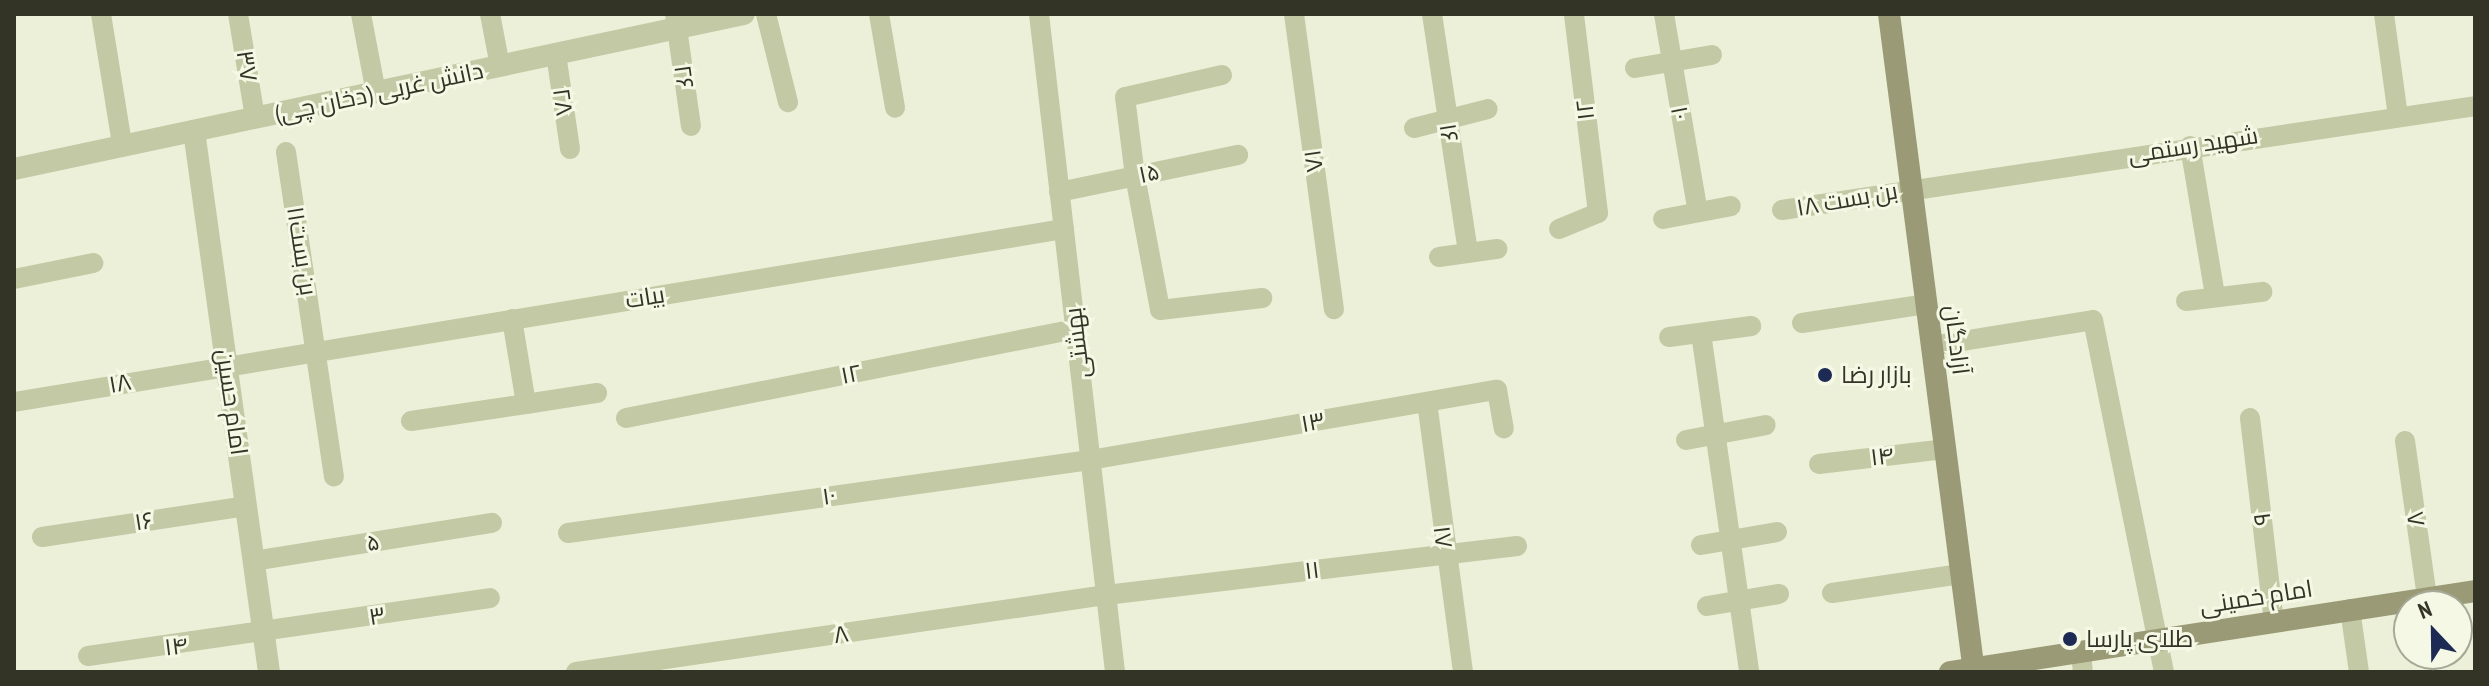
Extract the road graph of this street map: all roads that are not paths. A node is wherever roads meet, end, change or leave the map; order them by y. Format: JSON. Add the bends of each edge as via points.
{"nodes":[{"id":1,"x":101,"y":14,"type":"edge"},
{"id":2,"x":238,"y":14,"type":"edge"},
{"id":3,"x":361,"y":14,"type":"edge"},
{"id":4,"x":490,"y":14,"type":"edge"},
{"id":5,"x":744,"y":14,"type":"edge"},
{"id":6,"x":766,"y":14,"type":"edge"},
{"id":7,"x":879,"y":14,"type":"edge"},
{"id":8,"x":1039,"y":14,"type":"edge"},
{"id":9,"x":1294,"y":14,"type":"edge"},
{"id":10,"x":1432,"y":14,"type":"edge"},
{"id":11,"x":1574,"y":14,"type":"edge"},
{"id":12,"x":1664,"y":14,"type":"edge"},
{"id":13,"x":1889,"y":14,"type":"edge"},
{"id":14,"x":2384,"y":14,"type":"edge"},
{"id":15,"x":676,"y":21,"type":"edge"},
{"id":16,"x":556,"y":54,"type":"junction"},
{"id":17,"x":1712,"y":55,"type":"dead end"},
{"id":18,"x":1670,"y":64,"type":"junction"},
{"id":19,"x":500,"y":66,"type":"junction"},
{"id":20,"x":1635,"y":68,"type":"dead end"},
{"id":21,"x":1222,"y":75,"type":"dead end"},
{"id":22,"x":376,"y":93,"type":"junction"},
{"id":23,"x":788,"y":102,"type":"dead end"},
{"id":24,"x":2475,"y":106,"type":"edge"},
{"id":25,"x":895,"y":108,"type":"dead end"},
{"id":26,"x":1488,"y":109,"type":"dead end"},
{"id":27,"x":2398,"y":116,"type":"junction"},
{"id":28,"x":255,"y":118,"type":"junction"},
{"id":29,"x":1447,"y":120,"type":"junction"},
{"id":30,"x":691,"y":126,"type":"dead end"},
{"id":31,"x":1414,"y":128,"type":"dead end"},
{"id":32,"x":194,"y":131,"type":"junction"},
{"id":33,"x":122,"y":143,"type":"junction"},
{"id":34,"x":2190,"y":146,"type":"junction"},
{"id":35,"x":570,"y":149,"type":"dead end"},
{"id":36,"x":286,"y":152,"type":"dead end"},
{"id":37,"x":1238,"y":155,"type":"dead end"},
{"id":38,"x":14,"y":169,"type":"edge"},
{"id":39,"x":1135,"y":176,"type":"junction"},
{"id":40,"x":1911,"y":188,"type":"junction"},
{"id":41,"x":1059,"y":192,"type":"junction"},
{"id":42,"x":1731,"y":206,"type":"dead end"},
{"id":43,"x":1782,"y":210,"type":"dead end"},
{"id":44,"x":1698,"y":212,"type":"junction"},
{"id":45,"x":1663,"y":219,"type":"dead end"},
{"id":46,"x":1064,"y":229,"type":"junction"},
{"id":47,"x":1559,"y":229,"type":"dead end"},
{"id":48,"x":1497,"y":249,"type":"dead end"},
{"id":49,"x":1468,"y":252,"type":"junction"},
{"id":50,"x":1439,"y":257,"type":"dead end"},
{"id":51,"x":93,"y":263,"type":"dead end"},
{"id":52,"x":14,"y":279,"type":"edge"},
{"id":53,"x":2262,"y":292,"type":"dead end"},
{"id":54,"x":2215,"y":296,"type":"junction"},
{"id":55,"x":1262,"y":298,"type":"dead end"},
{"id":56,"x":2186,"y":301,"type":"dead end"},
{"id":57,"x":1926,"y":304,"type":"junction"},
{"id":58,"x":1334,"y":309,"type":"dead end"},
{"id":59,"x":512,"y":319,"type":"junction"},
{"id":60,"x":1802,"y":323,"type":"dead end"},
{"id":61,"x":1751,"y":326,"type":"dead end"},
{"id":62,"x":1075,"y":329,"type":"junction"},
{"id":63,"x":1701,"y":333,"type":"junction"},
{"id":64,"x":1669,"y":337,"type":"dead end"},
{"id":65,"x":1931,"y":346,"type":"junction"},
{"id":66,"x":317,"y":351,"type":"junction"},
{"id":67,"x":226,"y":365,"type":"junction"},
{"id":68,"x":597,"y":393,"type":"dead end"},
{"id":69,"x":14,"y":402,"type":"edge"},
{"id":70,"x":1427,"y":402,"type":"junction"},
{"id":71,"x":526,"y":404,"type":"junction"},
{"id":72,"x":626,"y":418,"type":"dead end"},
{"id":73,"x":2250,"y":418,"type":"dead end"},
{"id":74,"x":411,"y":421,"type":"dead end"},
{"id":75,"x":1766,"y":425,"type":"dead end"},
{"id":76,"x":1504,"y":428,"type":"dead end"},
{"id":77,"x":1716,"y":434,"type":"junction"},
{"id":78,"x":1686,"y":440,"type":"dead end"},
{"id":79,"x":2405,"y":441,"type":"dead end"},
{"id":80,"x":1944,"y":449,"type":"junction"},
{"id":81,"x":1090,"y":460,"type":"junction"},
{"id":82,"x":1819,"y":464,"type":"dead end"},
{"id":83,"x":334,"y":476,"type":"dead end"},
{"id":84,"x":246,"y":506,"type":"junction"},
{"id":85,"x":492,"y":523,"type":"dead end"},
{"id":86,"x":1777,"y":532,"type":"dead end"},
{"id":87,"x":568,"y":533,"type":"dead end"},
{"id":88,"x":42,"y":537,"type":"dead end"},
{"id":89,"x":1731,"y":540,"type":"junction"},
{"id":90,"x":1701,"y":545,"type":"dead end"},
{"id":91,"x":1517,"y":546,"type":"dead end"},
{"id":92,"x":1445,"y":554,"type":"junction"},
{"id":93,"x":254,"y":561,"type":"junction"},
{"id":94,"x":1961,"y":574,"type":"junction"},
{"id":95,"x":2426,"y":590,"type":"edge"},
{"id":96,"x":1832,"y":593,"type":"dead end"},
{"id":97,"x":1779,"y":594,"type":"dead end"},
{"id":98,"x":1106,"y":595,"type":"junction"},
{"id":99,"x":490,"y":598,"type":"dead end"},
{"id":100,"x":1740,"y":601,"type":"junction"},
{"id":101,"x":2393,"y":603,"type":"edge"},
{"id":102,"x":1707,"y":606,"type":"dead end"},
{"id":103,"x":2350,"y":609,"type":"junction"},
{"id":104,"x":2274,"y":621,"type":"junction"},
{"id":105,"x":264,"y":635,"type":"junction"},
{"id":106,"x":2159,"y":639,"type":"junction"},
{"id":107,"x":88,"y":656,"type":"dead end"},
{"id":108,"x":2082,"y":662,"type":"edge"},
{"id":109,"x":1974,"y":670,"type":"edge"},
{"id":110,"x":269,"y":672,"type":"edge"},
{"id":111,"x":576,"y":672,"type":"edge"},
{"id":112,"x":1115,"y":672,"type":"edge"},
{"id":113,"x":1463,"y":672,"type":"edge"},
{"id":114,"x":1749,"y":672,"type":"edge"},
{"id":115,"x":1950,"y":672,"type":"edge"},
{"id":116,"x":2164,"y":672,"type":"edge"},
{"id":117,"x":2359,"y":672,"type":"edge"}],
"edges":[{"from":1,"to":33,"type":"street"},
{"from":2,"to":28,"type":"street","name":"۳۷"},
{"from":3,"to":22,"type":"street"},
{"from":4,"to":19,"type":"street"},
{"from":5,"to":15,"type":"street","name":"دانش غربی (دخان چی)"},
{"from":6,"to":23,"type":"street"},
{"from":7,"to":25,"type":"street"},
{"from":8,"to":41,"type":"street","name":"بهشتی"},
{"from":9,"to":58,"type":"street","name":"۱۸"},
{"from":10,"to":29,"type":"street","name":"۱۶"},
{"from":11,"to":47,"type":"street","name":"۱۲","via":[[1596,206],[1595,220]]},
{"from":12,"to":18,"type":"street","name":"۱۰"},
{"from":13,"to":40,"type":"main road","name":"آزادگان"},
{"from":14,"to":27,"type":"street"},
{"from":15,"to":16,"type":"street","name":"دانش غربی (دخان چی)"},
{"from":15,"to":30,"type":"street","name":"۲۶"},
{"from":16,"to":19,"type":"street","name":"دانش غربی (دخان چی)"},
{"from":16,"to":35,"type":"street","name":"۲۸"},
{"from":17,"to":18,"type":"street"},
{"from":18,"to":20,"type":"street"},
{"from":18,"to":44,"type":"street","name":"۱۰"},
{"from":19,"to":22,"type":"street","name":"دانش غربی (دخان چی)"},
{"from":21,"to":39,"type":"street","via":[[1125,97]]},
{"from":22,"to":28,"type":"street","name":"دانش غربی (دخان چی)"},
{"from":24,"to":27,"type":"street","name":"شهید رستمی"},
{"from":26,"to":29,"type":"street"},
{"from":27,"to":34,"type":"street","name":"شهید رستمی"},
{"from":28,"to":32,"type":"street","name":"دانش غربی (دخان چی)"},
{"from":29,"to":31,"type":"street"},
{"from":29,"to":49,"type":"street","name":"۱۶"},
{"from":32,"to":33,"type":"street","name":"دانش غربی (دخان چی)"},
{"from":32,"to":67,"type":"street","name":"امام حسین"},
{"from":33,"to":38,"type":"street","name":"دانش غربی (دخان چی)"},
{"from":34,"to":40,"type":"street","name":"شهید رستمی"},
{"from":34,"to":54,"type":"street"},
{"from":36,"to":66,"type":"street","name":"بن بست۱۱"},
{"from":37,"to":39,"type":"street","name":"۱۵"},
{"from":39,"to":41,"type":"street","name":"۱۵"},
{"from":39,"to":55,"type":"street","via":[[1160,310]]},
{"from":40,"to":43,"type":"street","name":"بن بست ۱۸"},
{"from":40,"to":57,"type":"main road","name":"آزادگان"},
{"from":41,"to":46,"type":"street","name":"بهشتی"},
{"from":42,"to":44,"type":"street"},
{"from":44,"to":45,"type":"street"},
{"from":46,"to":59,"type":"street","name":"بیات"},
{"from":46,"to":62,"type":"street","name":"بهشتی"},
{"from":48,"to":49,"type":"street"},
{"from":49,"to":50,"type":"street"},
{"from":51,"to":52,"type":"street"},
{"from":53,"to":54,"type":"street"},
{"from":54,"to":56,"type":"street"},
{"from":57,"to":60,"type":"street"},
{"from":57,"to":65,"type":"main road","name":"آزادگان"},
{"from":59,"to":66,"type":"street","name":"بیات"},
{"from":59,"to":71,"type":"street"},
{"from":61,"to":63,"type":"street"},
{"from":62,"to":72,"type":"street","name":"۱۲"},
{"from":62,"to":81,"type":"street","name":"بهشتی"},
{"from":63,"to":64,"type":"street"},
{"from":63,"to":77,"type":"street"},
{"from":65,"to":80,"type":"main road","name":"آزادگان"},
{"from":65,"to":106,"type":"street","via":[[2093,320]]},
{"from":66,"to":67,"type":"street","name":"بیات"},
{"from":66,"to":83,"type":"street","name":"بن بست۱۱"},
{"from":67,"to":69,"type":"street","name":"۱۸"},
{"from":67,"to":84,"type":"street","name":"امام حسین"},
{"from":68,"to":71,"type":"street"},
{"from":70,"to":76,"type":"street","name":"۱۳","via":[[1497,390]]},
{"from":70,"to":81,"type":"street","name":"۱۳"},
{"from":70,"to":92,"type":"street","name":"۱۷"},
{"from":71,"to":74,"type":"street"},
{"from":73,"to":104,"type":"street","name":"۹"},
{"from":75,"to":77,"type":"street"},
{"from":77,"to":78,"type":"street"},
{"from":77,"to":89,"type":"street"},
{"from":79,"to":95,"type":"street","name":"۷"},
{"from":80,"to":82,"type":"street","name":"۱۴"},
{"from":80,"to":94,"type":"main road","name":"آزادگان"},
{"from":81,"to":87,"type":"street","name":"۱۰"},
{"from":81,"to":98,"type":"street","name":"بهشتی"},
{"from":84,"to":88,"type":"street","name":"۱۶"},
{"from":84,"to":93,"type":"street","name":"امام حسین"},
{"from":85,"to":93,"type":"street","name":"۵"},
{"from":86,"to":89,"type":"street"},
{"from":89,"to":90,"type":"street"},
{"from":89,"to":100,"type":"street"},
{"from":91,"to":92,"type":"street","name":"۱۱"},
{"from":92,"to":98,"type":"street","name":"۱۱"},
{"from":92,"to":113,"type":"street","name":"۱۷"},
{"from":93,"to":105,"type":"street","name":"امام حسین"},
{"from":94,"to":96,"type":"street"},
{"from":94,"to":109,"type":"main road","name":"آزادگان"},
{"from":97,"to":100,"type":"street"},
{"from":98,"to":111,"type":"street","name":"۸"},
{"from":98,"to":112,"type":"street","name":"بهشتی"},
{"from":99,"to":105,"type":"street","name":"۳"},
{"from":100,"to":102,"type":"street"},
{"from":100,"to":114,"type":"street"},
{"from":101,"to":103,"type":"main road","name":"امام خمینی"},
{"from":103,"to":104,"type":"main road","name":"امام خمینی"},
{"from":103,"to":117,"type":"street"},
{"from":104,"to":106,"type":"main road","name":"امام خمینی"},
{"from":105,"to":107,"type":"street","name":"۱۴"},
{"from":105,"to":110,"type":"street","name":"امام حسین"},
{"from":106,"to":108,"type":"main road","name":"امام خمینی"},
{"from":106,"to":116,"type":"street"},
{"from":108,"to":109,"type":"main road","name":"امام خمینی"},
{"from":109,"to":115,"type":"main road","name":"امام خمینی"}]}
